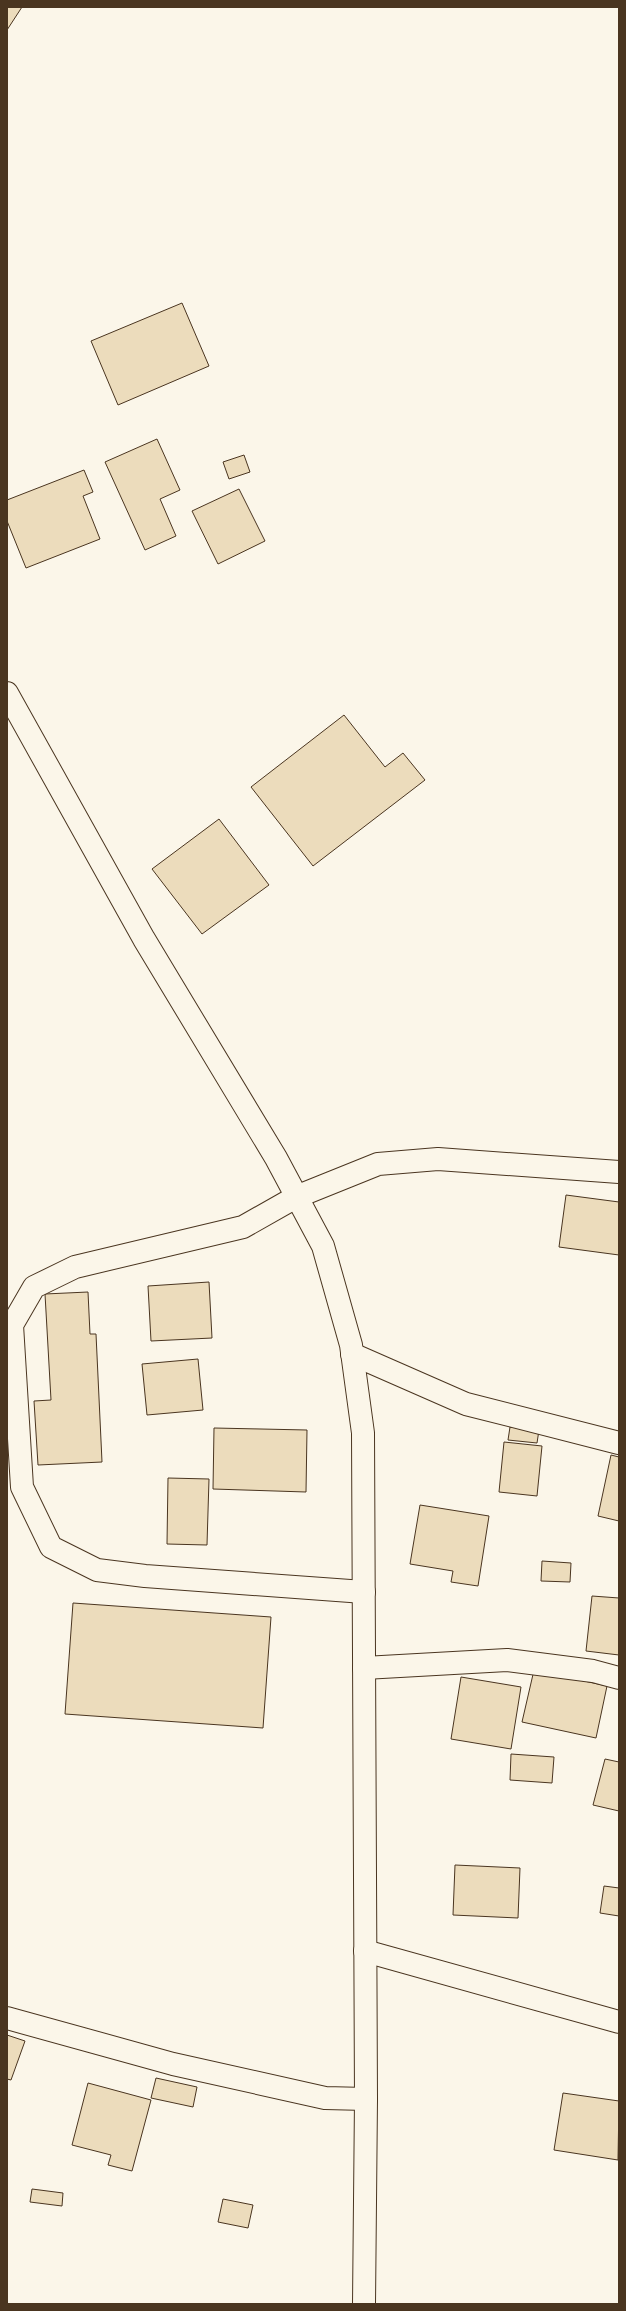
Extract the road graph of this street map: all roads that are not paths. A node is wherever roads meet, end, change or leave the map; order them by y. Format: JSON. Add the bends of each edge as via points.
{"nodes":[{"id":1,"x":7,"y":693,"type":"edge"},
{"id":2,"x":619,"y":1172,"type":"edge"},
{"id":3,"x":296,"y":1197,"type":"junction"},
{"id":4,"x":352,"y":1354,"type":"junction"},
{"id":5,"x":619,"y":1443,"type":"edge"},
{"id":6,"x":364,"y":1592,"type":"junction"},
{"id":7,"x":364,"y":1668,"type":"junction"},
{"id":8,"x":619,"y":1678,"type":"edge"},
{"id":9,"x":365,"y":1951,"type":"junction"},
{"id":10,"x":7,"y":2018,"type":"edge"},
{"id":11,"x":619,"y":2022,"type":"edge"},
{"id":12,"x":366,"y":2099,"type":"junction"},
{"id":13,"x":364,"y":2304,"type":"edge"}],
"edges":[{"from":1,"to":3,"type":"street","via":[[144,940],[276,1158]]},
{"from":2,"to":3,"type":"street","via":[[438,1159],[378,1164]]},
{"from":3,"to":4,"type":"street","via":[[323,1246]]},
{"from":3,"to":6,"type":"street","via":[[243,1227],[75,1267],[34,1287],[12,1325],[22,1488],[50,1547],[97,1570],[145,1576]]},
{"from":4,"to":5,"type":"street","via":[[466,1404]]},
{"from":4,"to":6,"type":"street","via":[[363,1433]]},
{"from":6,"to":7,"type":"street"},
{"from":7,"to":8,"type":"street","via":[[507,1660],[592,1671]]},
{"from":7,"to":9,"type":"street"},
{"from":9,"to":11,"type":"street"},
{"from":9,"to":12,"type":"street"},
{"from":10,"to":12,"type":"street","via":[[173,2064],[325,2098]]},
{"from":12,"to":13,"type":"street"}]}
